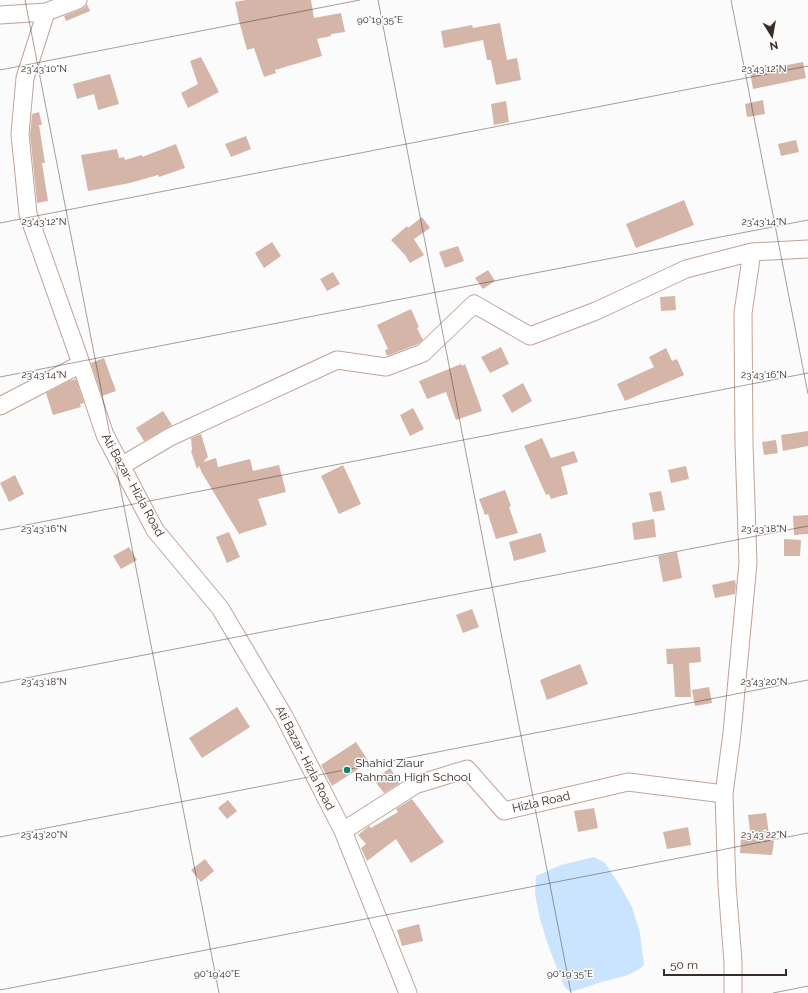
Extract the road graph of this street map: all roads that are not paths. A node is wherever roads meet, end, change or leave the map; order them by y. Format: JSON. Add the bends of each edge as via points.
{"nodes":[{"id":1,"x":78,"y":0,"type":"edge"},
{"id":2,"x":46,"y":12,"type":"junction"},
{"id":3,"x":0,"y":15,"type":"edge"},
{"id":4,"x":808,"y":249,"type":"edge"},
{"id":5,"x":752,"y":252,"type":"junction"},
{"id":6,"x":81,"y":364,"type":"junction"},
{"id":7,"x":0,"y":406,"type":"edge"},
{"id":8,"x":121,"y":466,"type":"junction"},
{"id":9,"x":724,"y":794,"type":"junction"},
{"id":10,"x":343,"y":831,"type":"junction"},
{"id":11,"x":408,"y":993,"type":"edge"},
{"id":12,"x":733,"y":993,"type":"edge"}],
"edges":[{"from":1,"to":2,"type":"street"},
{"from":2,"to":3,"type":"street"},
{"from":2,"to":6,"type":"street","name":"Ati Bazar- Hizla Road","via":[[25,78],[20,134],[28,214]]},
{"from":4,"to":5,"type":"street"},
{"from":5,"to":8,"type":"street","via":[[686,269],[596,311],[530,336],[474,304],[423,353],[386,367],[337,360],[170,437]]},
{"from":5,"to":9,"type":"street","via":[[743,313],[748,563]]},
{"from":6,"to":7,"type":"street"},
{"from":6,"to":8,"type":"street","name":"Ati Bazar- Hizla Road","via":[[105,435]]},
{"from":8,"to":10,"type":"street","name":"Ati Bazar- Hizla Road","via":[[155,530],[220,608],[284,716]]},
{"from":9,"to":10,"type":"street","name":"Hizla Road","via":[[628,782],[504,811],[467,770],[415,785]]},
{"from":9,"to":12,"type":"street"},
{"from":10,"to":11,"type":"street","name":"Ati Bazar- Hizla Road"}]}
